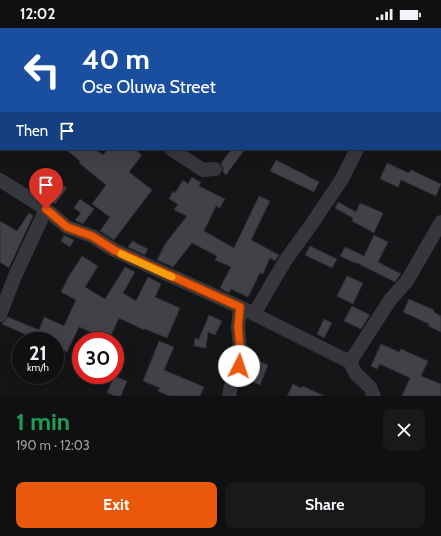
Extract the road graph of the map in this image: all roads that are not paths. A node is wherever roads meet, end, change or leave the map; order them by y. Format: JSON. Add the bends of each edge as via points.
{"nodes":[{"id":1,"x":173,"y":150,"type":"edge"},
{"id":2,"x":356,"y":150,"type":"edge"},
{"id":3,"x":215,"y":169,"type":"dead end"},
{"id":4,"x":0,"y":180,"type":"edge"},
{"id":5,"x":46,"y":209,"type":"junction"},
{"id":6,"x":441,"y":222,"type":"edge"},
{"id":7,"x":240,"y":307,"type":"junction"},
{"id":8,"x":254,"y":314,"type":"junction"},
{"id":9,"x":0,"y":315,"type":"edge"},
{"id":10,"x":350,"y":362,"type":"junction"},
{"id":11,"x":228,"y":396,"type":"edge"},
{"id":12,"x":374,"y":396,"type":"edge"}],
"edges":[{"from":1,"to":3,"type":"street","via":[[203,170]]},
{"from":2,"to":8,"type":"street","via":[[342,179],[285,261]]},
{"from":4,"to":5,"type":"street"},
{"from":5,"to":7,"type":"street","via":[[67,227],[92,236],[114,250]]},
{"from":5,"to":9,"type":"street"},
{"from":6,"to":10,"type":"street","via":[[407,281],[390,300]]},
{"from":7,"to":8,"type":"street"},
{"from":7,"to":11,"type":"street","via":[[238,327],[241,359]]},
{"from":8,"to":10,"type":"street"},
{"from":10,"to":12,"type":"street","via":[[356,374],[370,386]]}]}
